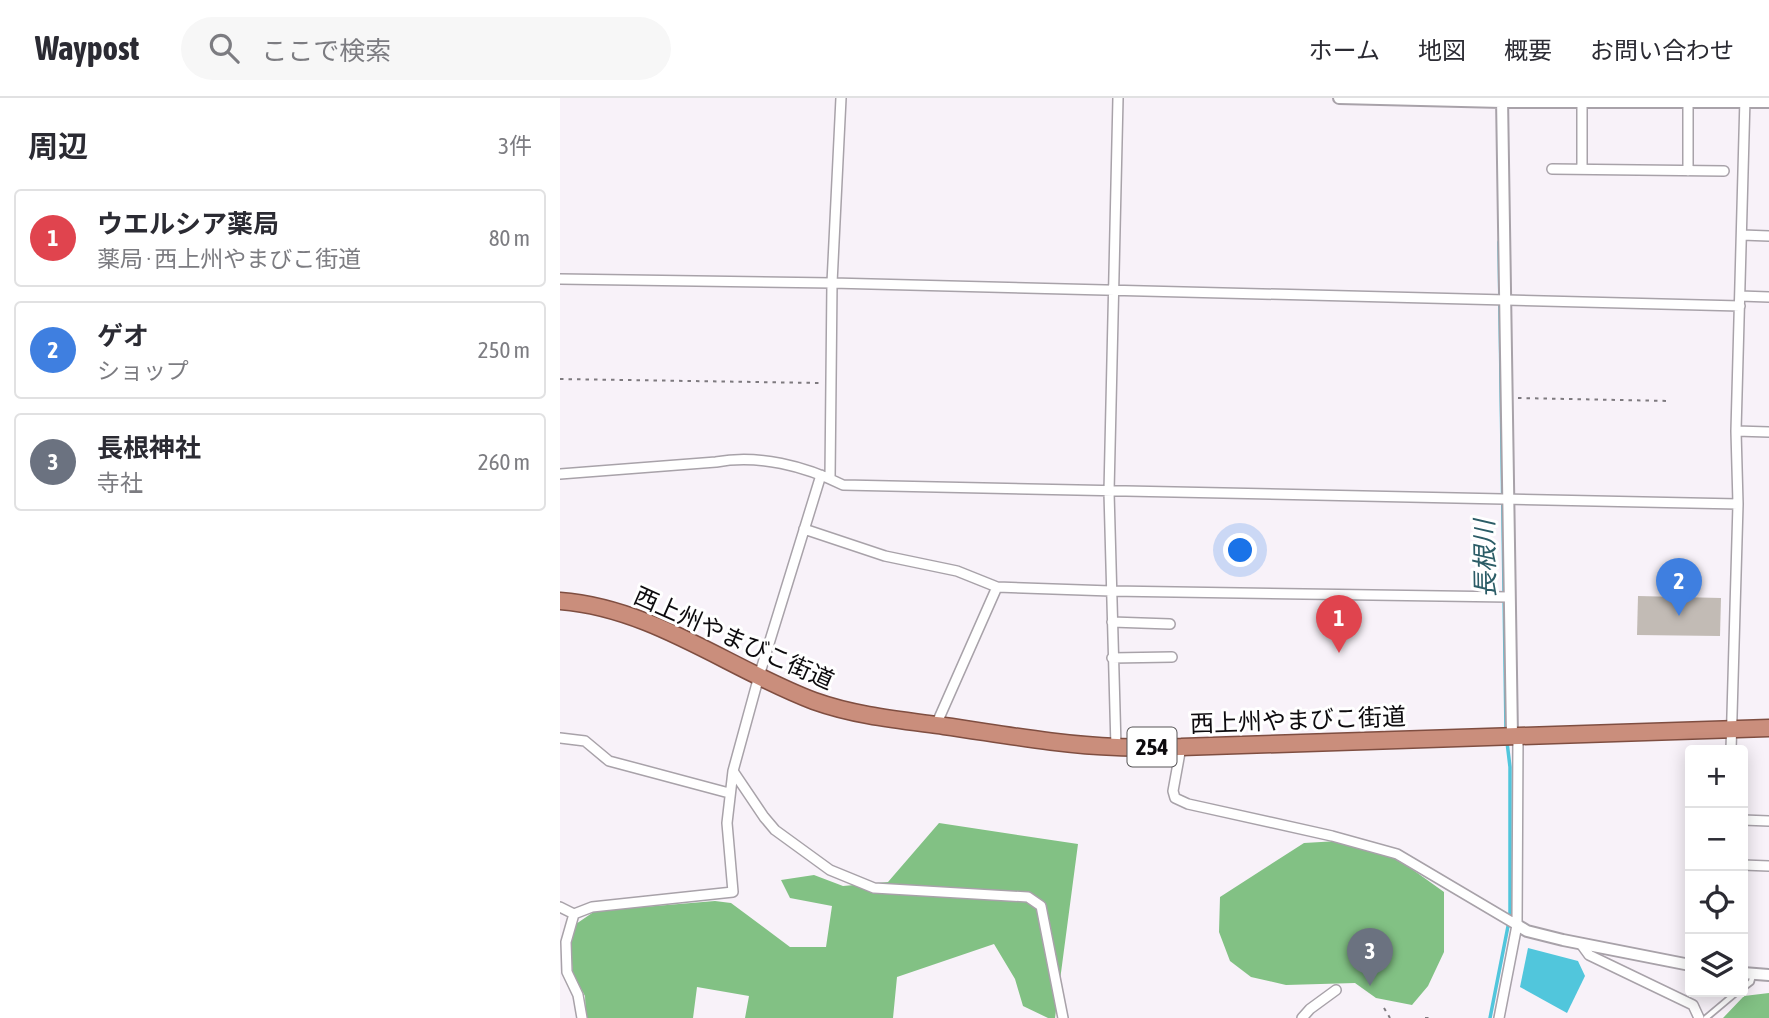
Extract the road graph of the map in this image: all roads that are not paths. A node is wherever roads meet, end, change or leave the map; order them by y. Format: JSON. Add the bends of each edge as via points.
{"nodes":[{"id":1,"x":841,"y":98,"type":"edge"},
{"id":2,"x":1118,"y":98,"type":"edge"},
{"id":3,"x":1339,"y":98,"type":"edge"},
{"id":4,"x":1502,"y":100,"type":"edge"},
{"id":5,"x":1549,"y":100,"type":"edge"},
{"id":6,"x":1745,"y":100,"type":"edge"},
{"id":7,"x":1582,"y":102,"type":"junction"},
{"id":8,"x":1689,"y":102,"type":"junction"},
{"id":9,"x":1769,"y":102,"type":"edge"},
{"id":10,"x":1552,"y":169,"type":"dead end"},
{"id":11,"x":1582,"y":169,"type":"junction"},
{"id":12,"x":1688,"y":171,"type":"junction"},
{"id":13,"x":1724,"y":171,"type":"dead end"},
{"id":14,"x":1742,"y":235,"type":"junction"},
{"id":15,"x":1769,"y":236,"type":"edge"},
{"id":16,"x":560,"y":279,"type":"edge"},
{"id":17,"x":832,"y":283,"type":"junction"},
{"id":18,"x":1113,"y":291,"type":"junction"},
{"id":19,"x":1769,"y":297,"type":"edge"},
{"id":20,"x":1505,"y":299,"type":"junction"},
{"id":21,"x":1740,"y":301,"type":"junction"},
{"id":22,"x":1736,"y":431,"type":"junction"},
{"id":23,"x":1769,"y":432,"type":"edge"},
{"id":24,"x":560,"y":474,"type":"edge"},
{"id":25,"x":825,"y":476,"type":"junction"},
{"id":26,"x":1110,"y":492,"type":"junction"},
{"id":27,"x":1507,"y":499,"type":"junction"},
{"id":28,"x":1738,"y":504,"type":"junction"},
{"id":29,"x":804,"y":529,"type":"junction"},
{"id":30,"x":997,"y":587,"type":"junction"},
{"id":31,"x":1111,"y":592,"type":"junction"},
{"id":32,"x":1509,"y":597,"type":"junction"},
{"id":33,"x":560,"y":601,"type":"edge"},
{"id":34,"x":1112,"y":622,"type":"junction"},
{"id":35,"x":1170,"y":624,"type":"dead end"},
{"id":36,"x":1172,"y":657,"type":"dead end"},
{"id":37,"x":1112,"y":658,"type":"junction"},
{"id":38,"x":759,"y":676,"type":"junction"},
{"id":39,"x":936,"y":725,"type":"junction"},
{"id":40,"x":1769,"y":728,"type":"edge"},
{"id":41,"x":1731,"y":729,"type":"junction"},
{"id":42,"x":1515,"y":736,"type":"junction"},
{"id":43,"x":560,"y":738,"type":"edge"},
{"id":44,"x":1731,"y":745,"type":"edge"},
{"id":45,"x":1116,"y":747,"type":"junction"},
{"id":46,"x":1181,"y":747,"type":"junction"},
{"id":47,"x":733,"y":771,"type":"junction"},
{"id":48,"x":729,"y":793,"type":"junction"},
{"id":49,"x":1748,"y":820,"type":"edge"},
{"id":50,"x":1769,"y":821,"type":"edge"},
{"id":51,"x":1748,"y":866,"type":"edge"},
{"id":52,"x":1769,"y":866,"type":"edge"},
{"id":53,"x":560,"y":907,"type":"edge"},
{"id":54,"x":574,"y":914,"type":"junction"},
{"id":55,"x":1517,"y":925,"type":"junction"},
{"id":56,"x":1581,"y":944,"type":"junction"},
{"id":57,"x":1685,"y":964,"type":"edge"},
{"id":58,"x":1748,"y":974,"type":"edge"},
{"id":59,"x":1769,"y":975,"type":"edge"},
{"id":60,"x":1336,"y":990,"type":"dead end"},
{"id":61,"x":1731,"y":997,"type":"edge"},
{"id":62,"x":582,"y":1018,"type":"edge"},
{"id":63,"x":1063,"y":1018,"type":"edge"},
{"id":64,"x":1302,"y":1018,"type":"edge"},
{"id":65,"x":1499,"y":1018,"type":"edge"},
{"id":66,"x":1699,"y":1018,"type":"edge"},
{"id":67,"x":1706,"y":1018,"type":"edge"}],
"edges":[{"from":1,"to":17,"type":"street"},
{"from":2,"to":18,"type":"street"},
{"from":3,"to":4,"type":"street"},
{"from":4,"to":5,"type":"street"},
{"from":4,"to":20,"type":"street"},
{"from":5,"to":7,"type":"street"},
{"from":6,"to":8,"type":"street"},
{"from":6,"to":9,"type":"street"},
{"from":6,"to":14,"type":"street"},
{"from":7,"to":8,"type":"street"},
{"from":7,"to":11,"type":"street"},
{"from":8,"to":12,"type":"street"},
{"from":10,"to":11,"type":"street"},
{"from":11,"to":12,"type":"street"},
{"from":12,"to":13,"type":"street"},
{"from":14,"to":15,"type":"street"},
{"from":14,"to":21,"type":"street"},
{"from":16,"to":17,"type":"street"},
{"from":17,"to":18,"type":"street"},
{"from":17,"to":25,"type":"street"},
{"from":18,"to":20,"type":"street"},
{"from":18,"to":26,"type":"street"},
{"from":19,"to":21,"type":"street"},
{"from":20,"to":21,"type":"street"},
{"from":20,"to":27,"type":"street"},
{"from":21,"to":22,"type":"street"},
{"from":22,"to":23,"type":"street"},
{"from":22,"to":28,"type":"street"},
{"from":24,"to":25,"type":"street","via":[[736,459],[803,468]]},
{"from":25,"to":26,"type":"street","via":[[842,485]]},
{"from":25,"to":29,"type":"street"},
{"from":26,"to":27,"type":"street"},
{"from":26,"to":31,"type":"street"},
{"from":27,"to":28,"type":"street"},
{"from":27,"to":32,"type":"street"},
{"from":28,"to":41,"type":"street"},
{"from":29,"to":30,"type":"street","via":[[885,556],[957,571]]},
{"from":29,"to":38,"type":"street"},
{"from":30,"to":31,"type":"street"},
{"from":30,"to":39,"type":"street"},
{"from":31,"to":32,"type":"street"},
{"from":31,"to":34,"type":"street"},
{"from":32,"to":42,"type":"street"},
{"from":33,"to":38,"type":"highway","name":"西上州やまびこ街道","number":"254","via":[[621,612]]},
{"from":34,"to":35,"type":"street"},
{"from":34,"to":37,"type":"street"},
{"from":36,"to":37,"type":"street"},
{"from":37,"to":45,"type":"street"},
{"from":38,"to":39,"type":"highway","name":"西上州やまびこ街道","number":"254","via":[[848,712]]},
{"from":38,"to":47,"type":"street"},
{"from":39,"to":45,"type":"highway","name":"西上州やまびこ街道","number":"254"},
{"from":40,"to":41,"type":"highway","name":"西上州やまびこ街道","number":"254"},
{"from":41,"to":42,"type":"highway","name":"西上州やまびこ街道","number":"254"},
{"from":41,"to":44,"type":"street"},
{"from":42,"to":46,"type":"highway","name":"西上州やまびこ街道","number":"254"},
{"from":42,"to":55,"type":"street"},
{"from":43,"to":48,"type":"street","via":[[585,741],[609,761]]},
{"from":45,"to":46,"type":"highway","name":"西上州やまびこ街道","number":"254"},
{"from":46,"to":55,"type":"street","via":[[1172,791],[1175,799],[1397,854]]},
{"from":47,"to":48,"type":"street"},
{"from":47,"to":63,"type":"street","via":[[775,830],[830,870],[874,888],[1028,897],[1041,906]]},
{"from":48,"to":54,"type":"street","via":[[733,892],[592,907]]},
{"from":49,"to":50,"type":"street"},
{"from":51,"to":52,"type":"street"},
{"from":53,"to":54,"type":"street"},
{"from":54,"to":62,"type":"street","via":[[566,942],[567,972]]},
{"from":55,"to":56,"type":"street","via":[[1527,932]]},
{"from":55,"to":65,"type":"street"},
{"from":56,"to":57,"type":"street"},
{"from":56,"to":66,"type":"street","via":[[1589,956],[1693,1005]]},
{"from":58,"to":59,"type":"street"},
{"from":60,"to":64,"type":"street"},
{"from":61,"to":67,"type":"lane"}]}
